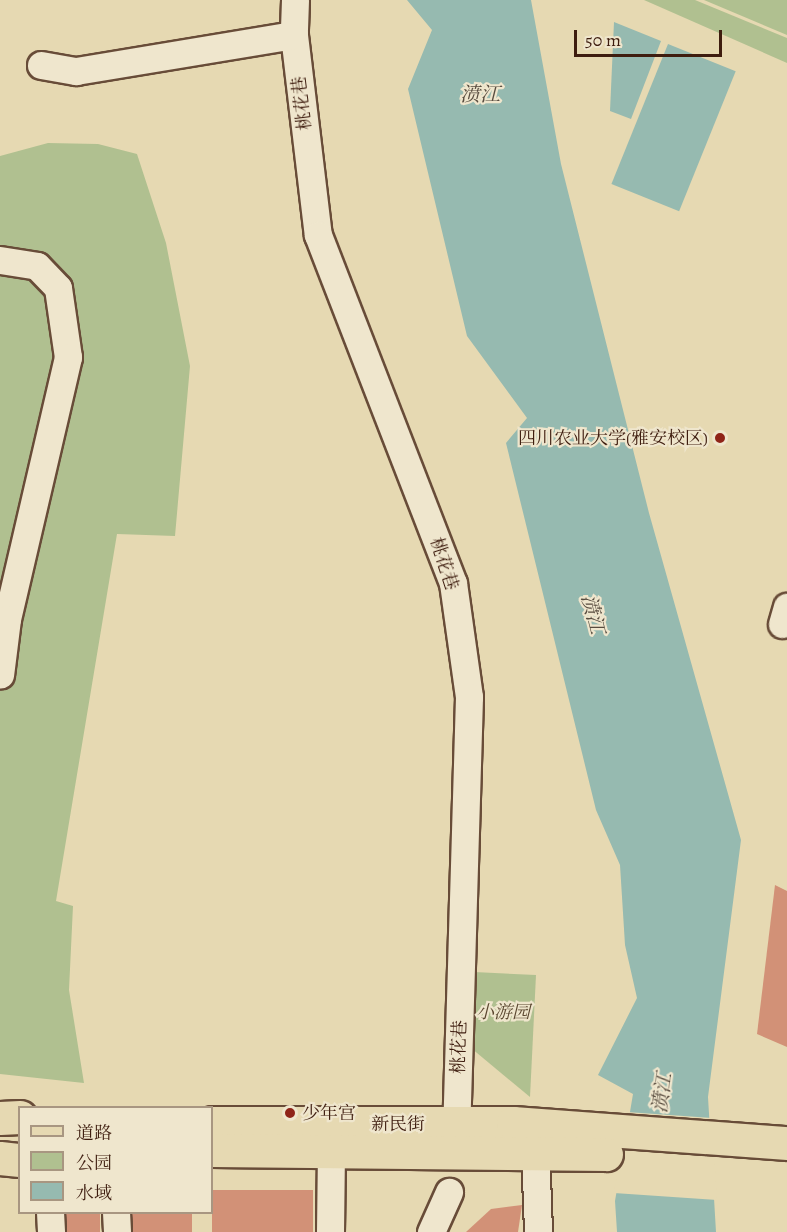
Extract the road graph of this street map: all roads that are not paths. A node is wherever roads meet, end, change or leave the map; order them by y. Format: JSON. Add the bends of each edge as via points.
{"nodes":[{"id":1,"x":295,"y":0,"type":"edge"},
{"id":2,"x":294,"y":35,"type":"junction"},
{"id":3,"x":41,"y":66,"type":"dead end"},
{"id":4,"x":0,"y":261,"type":"edge"},
{"id":5,"x":0,"y":675,"type":"edge"},
{"id":6,"x":18,"y":1117,"type":"edge"},
{"id":7,"x":0,"y":1118,"type":"edge"},
{"id":8,"x":213,"y":1123,"type":"edge"},
{"id":9,"x":456,"y":1137,"type":"junction"},
{"id":10,"x":543,"y":1142,"type":"junction"},
{"id":11,"x":787,"y":1143,"type":"edge"},
{"id":12,"x":213,"y":1150,"type":"edge"},
{"id":13,"x":331,"y":1151,"type":"junction"},
{"id":14,"x":748,"y":1152,"type":"junction"},
{"id":15,"x":0,"y":1158,"type":"edge"},
{"id":16,"x":18,"y":1160,"type":"edge"},
{"id":17,"x":787,"y":1166,"type":"edge"},
{"id":18,"x":449,"y":1192,"type":"dead end"},
{"id":19,"x":50,"y":1214,"type":"edge"},
{"id":20,"x":116,"y":1214,"type":"edge"},
{"id":21,"x":51,"y":1232,"type":"edge"},
{"id":22,"x":117,"y":1232,"type":"edge"},
{"id":23,"x":330,"y":1232,"type":"edge"},
{"id":24,"x":431,"y":1232,"type":"edge"},
{"id":25,"x":538,"y":1232,"type":"edge"}],
"edges":[{"from":1,"to":2,"type":"street","name":"桃花巷"},
{"from":2,"to":3,"type":"street","via":[[76,71]]},
{"from":2,"to":9,"type":"street","name":"桃花巷","via":[[318,235],[453,583],[469,697]]},
{"from":4,"to":5,"type":"street","via":[[37,266],[58,288],[68,357],[7,619]]},
{"from":6,"to":7,"type":"main road"},
{"from":8,"to":9,"type":"main road","name":"新民街"},
{"from":9,"to":10,"type":"main road","name":"新民街"},
{"from":9,"to":13,"type":"main road","name":"新民街"},
{"from":10,"to":14,"type":"main road","name":"新民街"},
{"from":10,"to":25,"type":"street"},
{"from":11,"to":14,"type":"main road"},
{"from":12,"to":13,"type":"main road","name":"新民街"},
{"from":13,"to":23,"type":"street"},
{"from":14,"to":17,"type":"main road"},
{"from":15,"to":16,"type":"main road"},
{"from":18,"to":24,"type":"street"},
{"from":19,"to":21,"type":"street"},
{"from":20,"to":22,"type":"street"}]}
